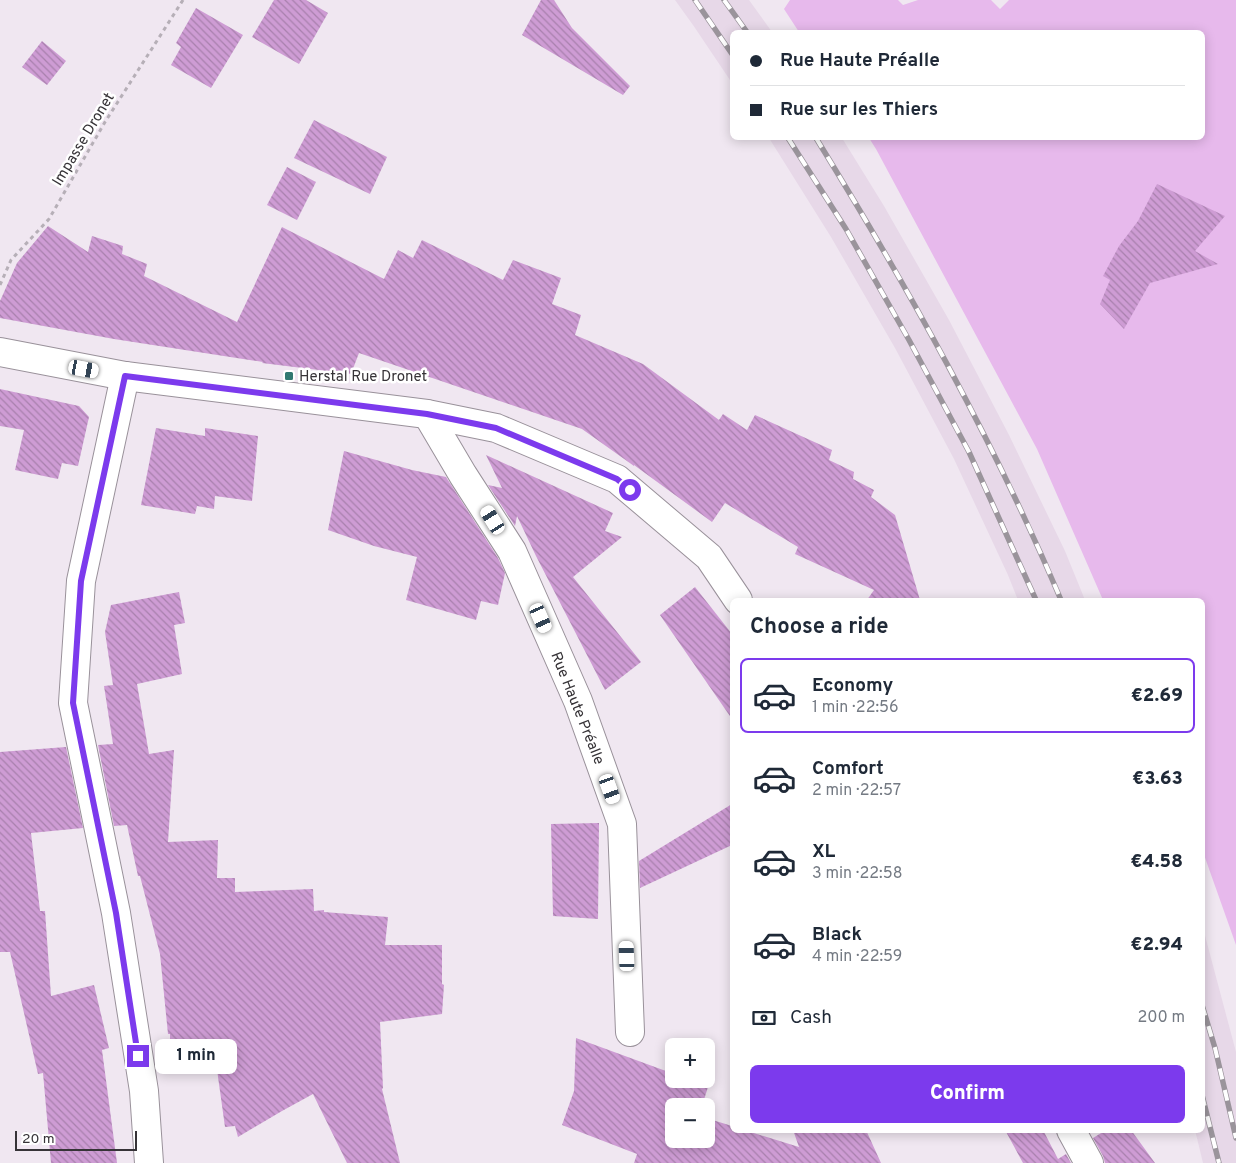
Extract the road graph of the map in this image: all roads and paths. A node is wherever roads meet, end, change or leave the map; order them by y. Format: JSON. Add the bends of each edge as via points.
{"nodes":[{"id":1,"x":183,"y":0,"type":"edge"},
{"id":2,"x":0,"y":286,"type":"edge"},
{"id":3,"x":0,"y":352,"type":"edge"},
{"id":4,"x":125,"y":376,"type":"junction"},
{"id":5,"x":427,"y":414,"type":"junction"},
{"id":6,"x":737,"y":598,"type":"edge"},
{"id":7,"x":630,"y":1032,"type":"dead end"},
{"id":8,"x":1073,"y":1133,"type":"edge"},
{"id":9,"x":149,"y":1163,"type":"edge"},
{"id":10,"x":1089,"y":1163,"type":"edge"}],
"edges":[{"from":1,"to":2,"type":"path","name":"Impasse Dronet","via":[[105,122],[49,219],[11,260]]},
{"from":3,"to":4,"type":"street"},
{"from":4,"to":5,"type":"street"},
{"from":4,"to":9,"type":"street","via":[[81,581],[73,703],[116,913],[144,1092]]},
{"from":5,"to":6,"type":"street","via":[[496,428],[617,479],[709,557]]},
{"from":5,"to":7,"type":"street","name":"Rue Haute Préalle","via":[[512,551],[578,701],[622,824]]},
{"from":8,"to":10,"type":"street"}]}
